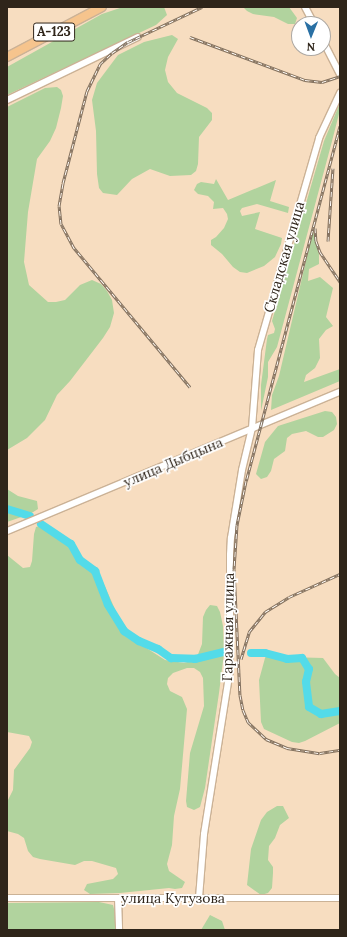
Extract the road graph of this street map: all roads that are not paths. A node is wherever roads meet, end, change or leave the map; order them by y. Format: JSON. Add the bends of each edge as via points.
{"nodes":[{"id":1,"x":102,"y":7,"type":"edge"},
{"id":2,"x":305,"y":7,"type":"edge"},
{"id":3,"x":310,"y":16,"type":"edge"},
{"id":4,"x":138,"y":37,"type":"dead end"},
{"id":5,"x":331,"y":56,"type":"edge"},
{"id":6,"x":7,"y":57,"type":"edge"},
{"id":7,"x":340,"y":74,"type":"edge"},
{"id":8,"x":340,"y":93,"type":"edge"},
{"id":9,"x":7,"y":100,"type":"edge"},
{"id":10,"x":340,"y":392,"type":"edge"},
{"id":11,"x":252,"y":428,"type":"junction"},
{"id":12,"x":10,"y":530,"type":"edge"},
{"id":13,"x":7,"y":898,"type":"edge"},
{"id":14,"x":118,"y":898,"type":"junction"},
{"id":15,"x":199,"y":898,"type":"junction"},
{"id":16,"x":340,"y":898,"type":"edge"},
{"id":17,"x":118,"y":930,"type":"edge"}],
"edges":[{"from":1,"to":6,"type":"main road","number":"А-123"},
{"from":2,"to":3,"type":"street"},
{"from":4,"to":9,"type":"street"},
{"from":5,"to":7,"type":"street"},
{"from":8,"to":11,"type":"street","name":"Складская улица","via":[[319,138],[265,322],[258,356]]},
{"from":10,"to":11,"type":"street","name":"улица Дыбцына"},
{"from":11,"to":12,"type":"street","name":"улица Дыбцына"},
{"from":11,"to":15,"type":"street","name":"Гаражная улица","via":[[231,538],[230,670],[204,834]]},
{"from":13,"to":14,"type":"street","name":"улица Кутузова"},
{"from":14,"to":15,"type":"street","name":"улица Кутузова"},
{"from":14,"to":17,"type":"street"},
{"from":15,"to":16,"type":"street","name":"улица Кутузова"}]}
